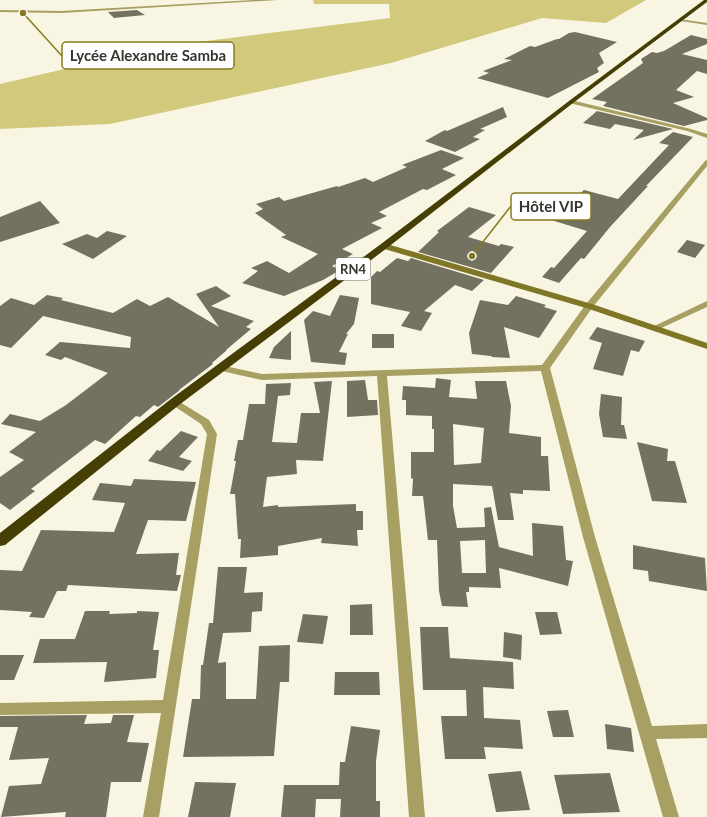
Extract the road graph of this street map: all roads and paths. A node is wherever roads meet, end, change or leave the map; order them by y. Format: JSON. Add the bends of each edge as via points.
{"nodes":[{"id":1,"x":276,"y":0,"type":"edge"},
{"id":2,"x":707,"y":0,"type":"edge"},
{"id":3,"x":0,"y":11,"type":"edge"},
{"id":4,"x":681,"y":20,"type":"junction"},
{"id":5,"x":707,"y":24,"type":"edge"},
{"id":6,"x":571,"y":102,"type":"junction"},
{"id":7,"x":707,"y":136,"type":"edge"},
{"id":8,"x":707,"y":162,"type":"edge"},
{"id":9,"x":697,"y":174,"type":"junction"},
{"id":10,"x":707,"y":177,"type":"edge"},
{"id":11,"x":384,"y":246,"type":"junction"},
{"id":12,"x":707,"y":304,"type":"edge"},
{"id":13,"x":589,"y":306,"type":"junction"},
{"id":14,"x":654,"y":328,"type":"junction"},
{"id":15,"x":707,"y":346,"type":"edge"},
{"id":16,"x":220,"y":368,"type":"junction"},
{"id":17,"x":545,"y":368,"type":"junction"},
{"id":18,"x":382,"y":374,"type":"junction"},
{"id":19,"x":175,"y":402,"type":"junction"},
{"id":20,"x":0,"y":541,"type":"edge"},
{"id":21,"x":167,"y":706,"type":"junction"},
{"id":22,"x":0,"y":709,"type":"edge"},
{"id":23,"x":707,"y":731,"type":"edge"},
{"id":24,"x":646,"y":732,"type":"junction"},
{"id":25,"x":151,"y":817,"type":"edge"},
{"id":26,"x":417,"y":817,"type":"edge"},
{"id":27,"x":671,"y":817,"type":"edge"}],
"edges":[{"from":1,"to":3,"type":"street","via":[[61,12]]},
{"from":2,"to":4,"type":"highway","number":"RN4"},
{"from":4,"to":5,"type":"street"},
{"from":4,"to":6,"type":"highway","number":"RN4"},
{"from":6,"to":7,"type":"street"},
{"from":6,"to":11,"type":"highway","number":"RN4"},
{"from":8,"to":9,"type":"street"},
{"from":9,"to":10,"type":"street"},
{"from":9,"to":13,"type":"street"},
{"from":11,"to":13,"type":"street"},
{"from":11,"to":16,"type":"highway","number":"RN4"},
{"from":12,"to":14,"type":"street"},
{"from":13,"to":14,"type":"street"},
{"from":13,"to":17,"type":"street"},
{"from":14,"to":15,"type":"street"},
{"from":16,"to":18,"type":"street","via":[[262,377]]},
{"from":16,"to":19,"type":"highway","number":"RN4"},
{"from":17,"to":18,"type":"street"},
{"from":17,"to":24,"type":"street","via":[[589,537]]},
{"from":18,"to":26,"type":"street"},
{"from":19,"to":20,"type":"highway","number":"RN4"},
{"from":19,"to":21,"type":"street","via":[[204,422],[212,434]]},
{"from":21,"to":22,"type":"street"},
{"from":21,"to":25,"type":"street"},
{"from":23,"to":24,"type":"street"},
{"from":24,"to":27,"type":"street"}]}
